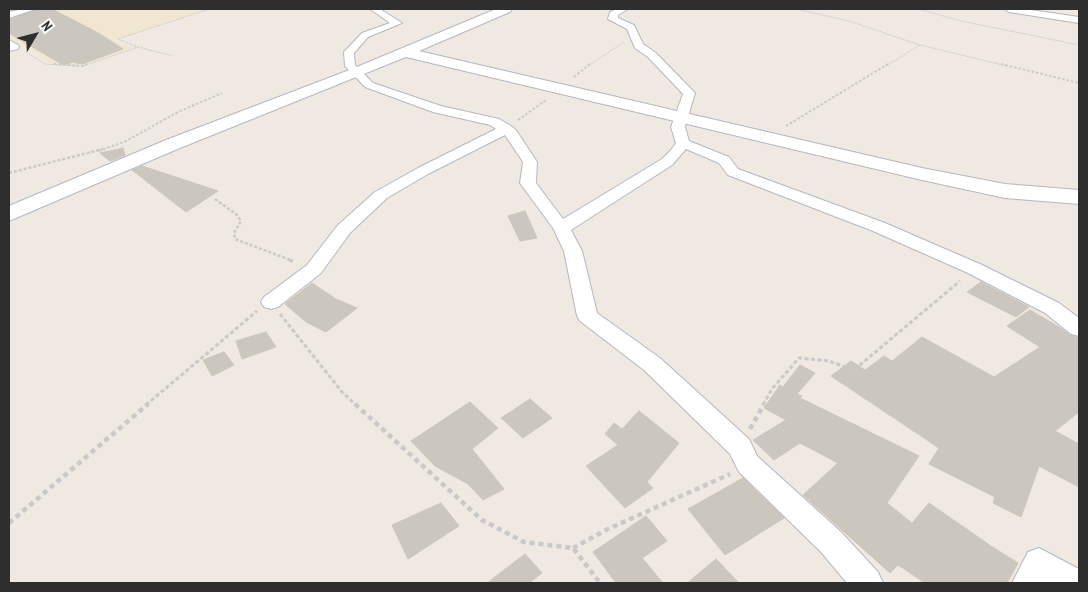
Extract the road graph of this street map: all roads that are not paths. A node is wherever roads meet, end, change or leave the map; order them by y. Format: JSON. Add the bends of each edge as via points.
{"nodes":[{"id":1,"x":32,"y":9,"type":"edge"},
{"id":2,"x":374,"y":9,"type":"edge"},
{"id":3,"x":506,"y":9,"type":"edge"},
{"id":4,"x":624,"y":9,"type":"edge"},
{"id":5,"x":1009,"y":9,"type":"edge"},
{"id":6,"x":9,"y":15,"type":"edge"},
{"id":7,"x":1079,"y":20,"type":"edge"},
{"id":8,"x":404,"y":52,"type":"junction"},
{"id":9,"x":357,"y":72,"type":"junction"},
{"id":10,"x":680,"y":118,"type":"junction"},
{"id":11,"x":506,"y":129,"type":"junction"},
{"id":12,"x":683,"y":143,"type":"junction"},
{"id":13,"x":1079,"y":197,"type":"edge"},
{"id":14,"x":9,"y":214,"type":"edge"},
{"id":15,"x":561,"y":228,"type":"junction"},
{"id":16,"x":271,"y":302,"type":"road end"},
{"id":17,"x":1079,"y":329,"type":"edge"},
{"id":18,"x":867,"y":583,"type":"edge"},
{"id":19,"x":1028,"y":583,"type":"edge"},
{"id":20,"x":1074,"y":583,"type":"edge"}],
"edges":[{"from":1,"to":6,"type":"street"},
{"from":2,"to":9,"type":"street","via":[[397,23],[365,36],[350,52],[349,63]]},
{"from":3,"to":8,"type":"street"},
{"from":4,"to":10,"type":"street","via":[[613,14],[613,19],[630,27],[640,46],[689,93]]},
{"from":5,"to":7,"type":"street"},
{"from":8,"to":9,"type":"street"},
{"from":8,"to":10,"type":"street"},
{"from":9,"to":11,"type":"street","via":[[369,85],[437,108],[494,122]]},
{"from":9,"to":14,"type":"street","via":[[173,144]]},
{"from":10,"to":12,"type":"street","via":[[678,127]]},
{"from":10,"to":13,"type":"street","via":[[1005,191]]},
{"from":11,"to":15,"type":"street","via":[[530,162],[528,183]]},
{"from":11,"to":16,"type":"street","via":[[381,195],[344,229],[314,269]]},
{"from":12,"to":15,"type":"street","via":[[667,162]]},
{"from":12,"to":17,"type":"street","via":[[724,160],[732,172],[975,269],[1052,308]]},
{"from":15,"to":18,"type":"street","via":[[573,251],[587,316],[652,364],[831,542]]},
{"from":19,"to":20,"type":"street","via":[[1039,563]]}]}
